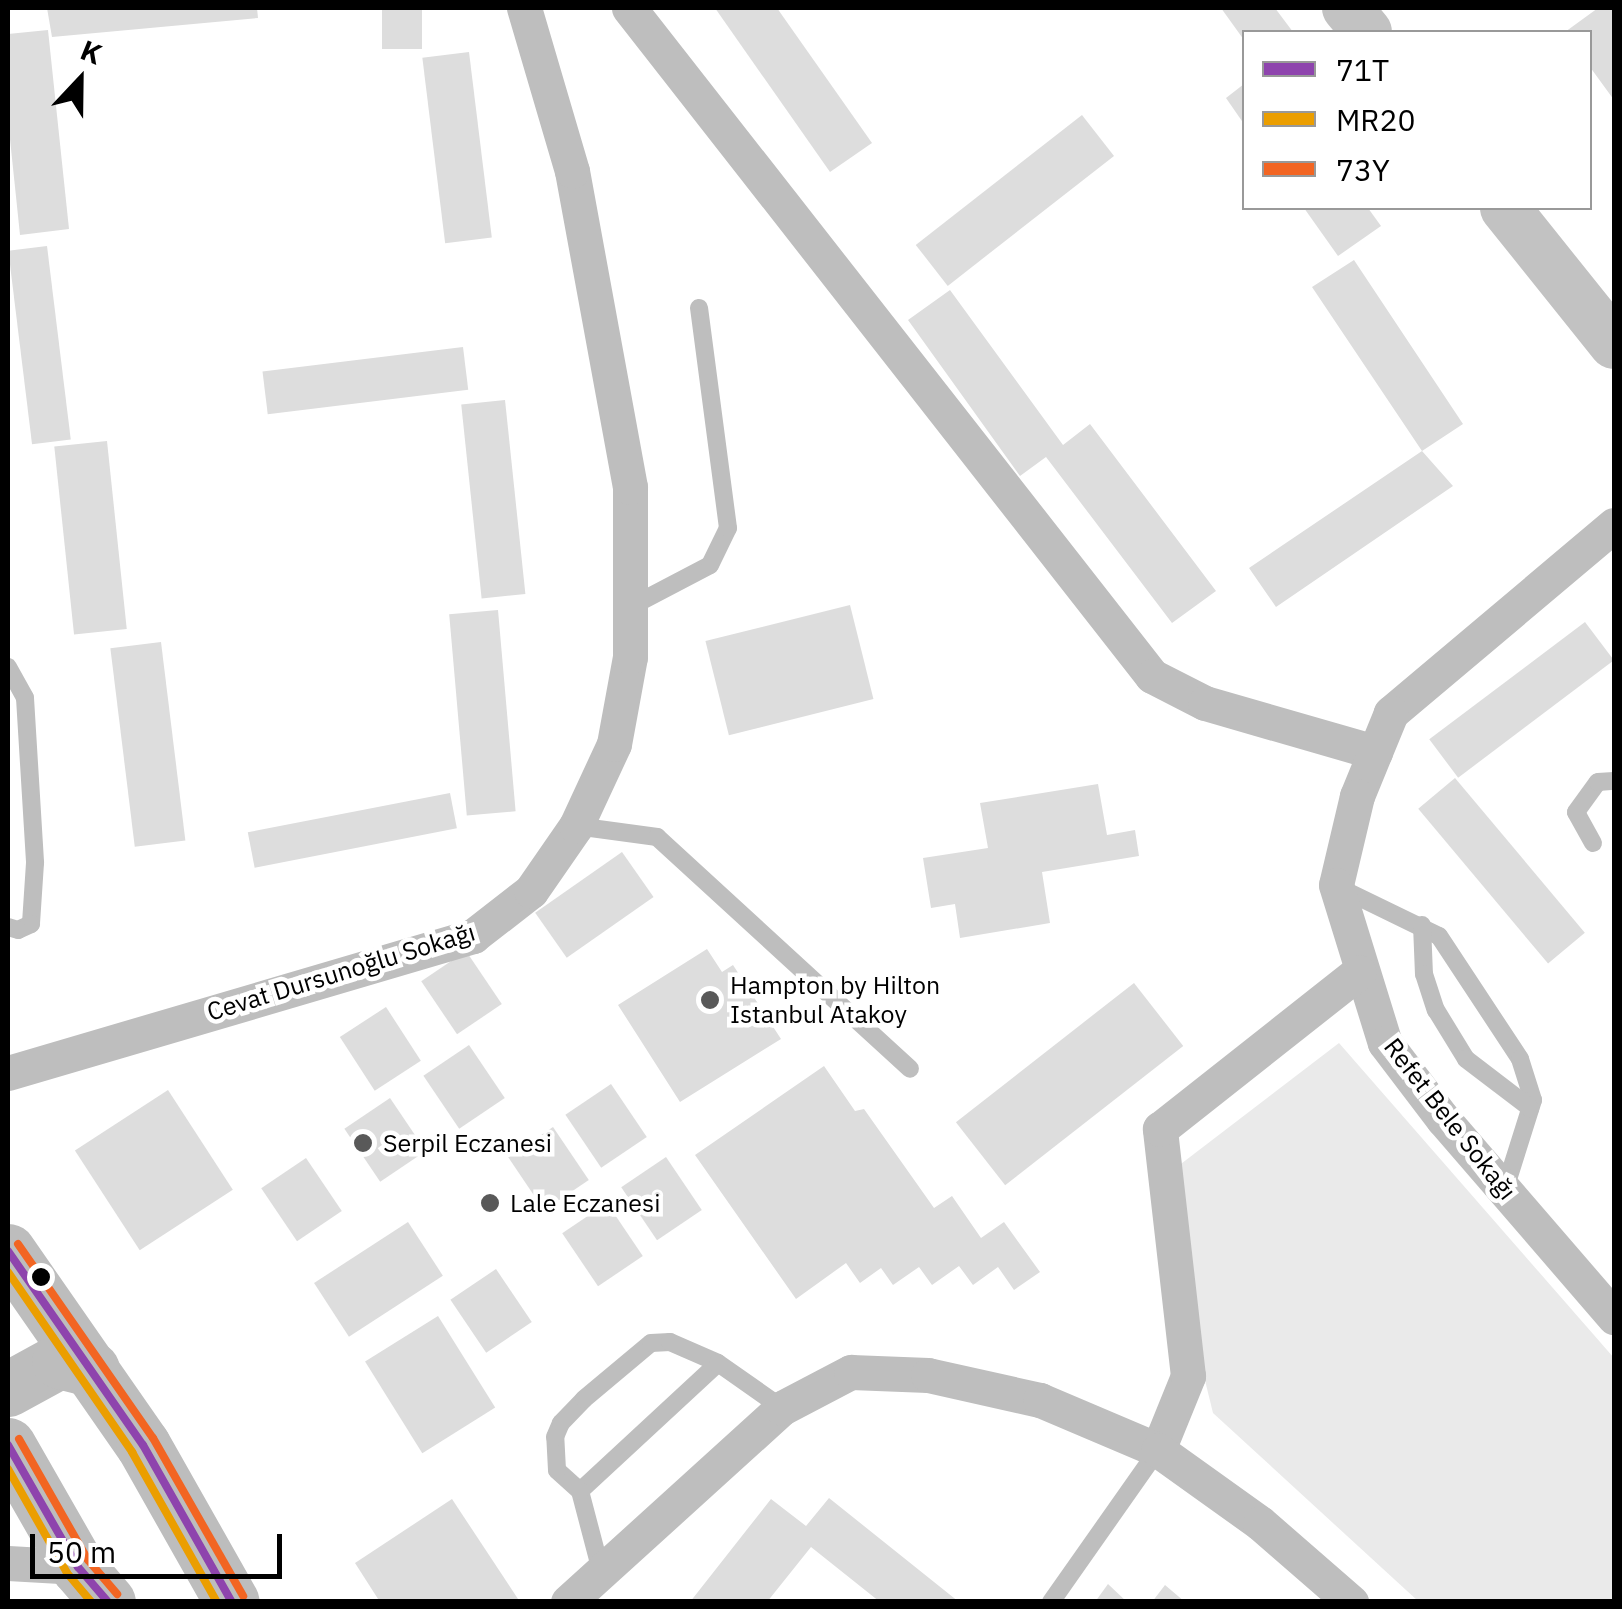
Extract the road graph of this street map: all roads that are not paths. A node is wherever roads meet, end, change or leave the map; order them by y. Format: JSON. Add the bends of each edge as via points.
{"nodes":[{"id":1,"x":524,"y":8,"type":"edge"},
{"id":2,"x":630,"y":8,"type":"edge"},
{"id":3,"x":1347,"y":8,"type":"edge"},
{"id":4,"x":1365,"y":30,"type":"edge"},
{"id":5,"x":1508,"y":210,"type":"edge"},
{"id":6,"x":699,"y":308,"type":"dead end"},
{"id":7,"x":1614,"y":344,"type":"edge"},
{"id":8,"x":1614,"y":526,"type":"edge"},
{"id":9,"x":630,"y":607,"type":"junction"},
{"id":10,"x":8,"y":668,"type":"edge"},
{"id":11,"x":1375,"y":752,"type":"junction"},
{"id":12,"x":1614,"y":781,"type":"edge"},
{"id":13,"x":576,"y":826,"type":"junction"},
{"id":14,"x":1593,"y":843,"type":"dead end"},
{"id":15,"x":1336,"y":886,"type":"junction"},
{"id":16,"x":1422,"y":925,"type":"junction"},
{"id":17,"x":8,"y":927,"type":"edge"},
{"id":18,"x":1359,"y":972,"type":"junction"},
{"id":19,"x":910,"y":1069,"type":"dead end"},
{"id":20,"x":8,"y":1073,"type":"edge"},
{"id":21,"x":1530,"y":1108,"type":"junction"},
{"id":22,"x":1504,"y":1190,"type":"junction"},
{"id":23,"x":8,"y":1252,"type":"edge"},
{"id":24,"x":1614,"y":1317,"type":"edge"},
{"id":25,"x":718,"y":1362,"type":"junction"},
{"id":26,"x":92,"y":1369,"type":"junction"},
{"id":27,"x":8,"y":1388,"type":"edge"},
{"id":28,"x":782,"y":1408,"type":"junction"},
{"id":29,"x":8,"y":1444,"type":"edge"},
{"id":30,"x":1158,"y":1450,"type":"junction"},
{"id":31,"x":580,"y":1490,"type":"junction"},
{"id":32,"x":8,"y":1563,"type":"edge"},
{"id":33,"x":601,"y":1571,"type":"junction"},
{"id":34,"x":93,"y":1584,"type":"edge"},
{"id":35,"x":232,"y":1602,"type":"edge"},
{"id":36,"x":568,"y":1602,"type":"edge"},
{"id":37,"x":1051,"y":1602,"type":"edge"},
{"id":38,"x":1351,"y":1602,"type":"edge"}],
"edges":[{"from":1,"to":9,"type":"street","name":"Cevat Dursunoğlu Sokağı","via":[[572,171],[630,487]]},
{"from":2,"to":11,"type":"street","via":[[1152,676],[1205,702]]},
{"from":3,"to":4,"type":"main road"},
{"from":5,"to":7,"type":"main road"},
{"from":6,"to":9,"type":"lane","via":[[728,528],[710,564]]},
{"from":8,"to":11,"type":"street","name":"Refet Bele Sokağı","via":[[1391,712]]},
{"from":9,"to":13,"type":"street","name":"Cevat Dursunoğlu Sokağı","via":[[630,657],[614,744]]},
{"from":10,"to":17,"type":"lane","via":[[25,698],[35,863],[32,924]]},
{"from":11,"to":15,"type":"street","name":"Refet Bele Sokağı"},
{"from":12,"to":14,"type":"lane","via":[[1598,782],[1576,812]]},
{"from":13,"to":19,"type":"lane","via":[[658,836]]},
{"from":13,"to":20,"type":"street","name":"Cevat Dursunoğlu Sokağı","via":[[530,891],[473,936]]},
{"from":15,"to":16,"type":"lane"},
{"from":15,"to":18,"type":"street","name":"Refet Bele Sokağı"},
{"from":16,"to":21,"type":"lane","via":[[1440,936],[1520,1058],[1532,1085]]},
{"from":16,"to":21,"type":"lane","via":[[1424,974],[1436,1010],[1466,1058]]},
{"from":18,"to":22,"type":"street","name":"Refet Bele Sokağı","via":[[1385,1042]]},
{"from":18,"to":30,"type":"street","via":[[1160,1129],[1188,1376]]},
{"from":21,"to":22,"type":"lane"},
{"from":22,"to":24,"type":"street","name":"Refet Bele Sokağı"},
{"from":23,"to":26,"type":"main road"},
{"from":25,"to":28,"type":"lane"},
{"from":25,"to":31,"type":"lane"},
{"from":25,"to":31,"type":"lane","via":[[686,1347],[651,1343],[573,1410],[555,1437],[556,1470]]},
{"from":26,"to":27,"type":"main road","via":[[59,1360]]},
{"from":26,"to":35,"type":"main road"},
{"from":28,"to":30,"type":"street","via":[[851,1372],[928,1374],[1040,1400]]},
{"from":28,"to":33,"type":"street"},
{"from":29,"to":34,"type":"main road"},
{"from":30,"to":37,"type":"lane"},
{"from":30,"to":38,"type":"street","via":[[1260,1523]]},
{"from":31,"to":33,"type":"lane"},
{"from":32,"to":34,"type":"street"},
{"from":33,"to":36,"type":"street"}]}
